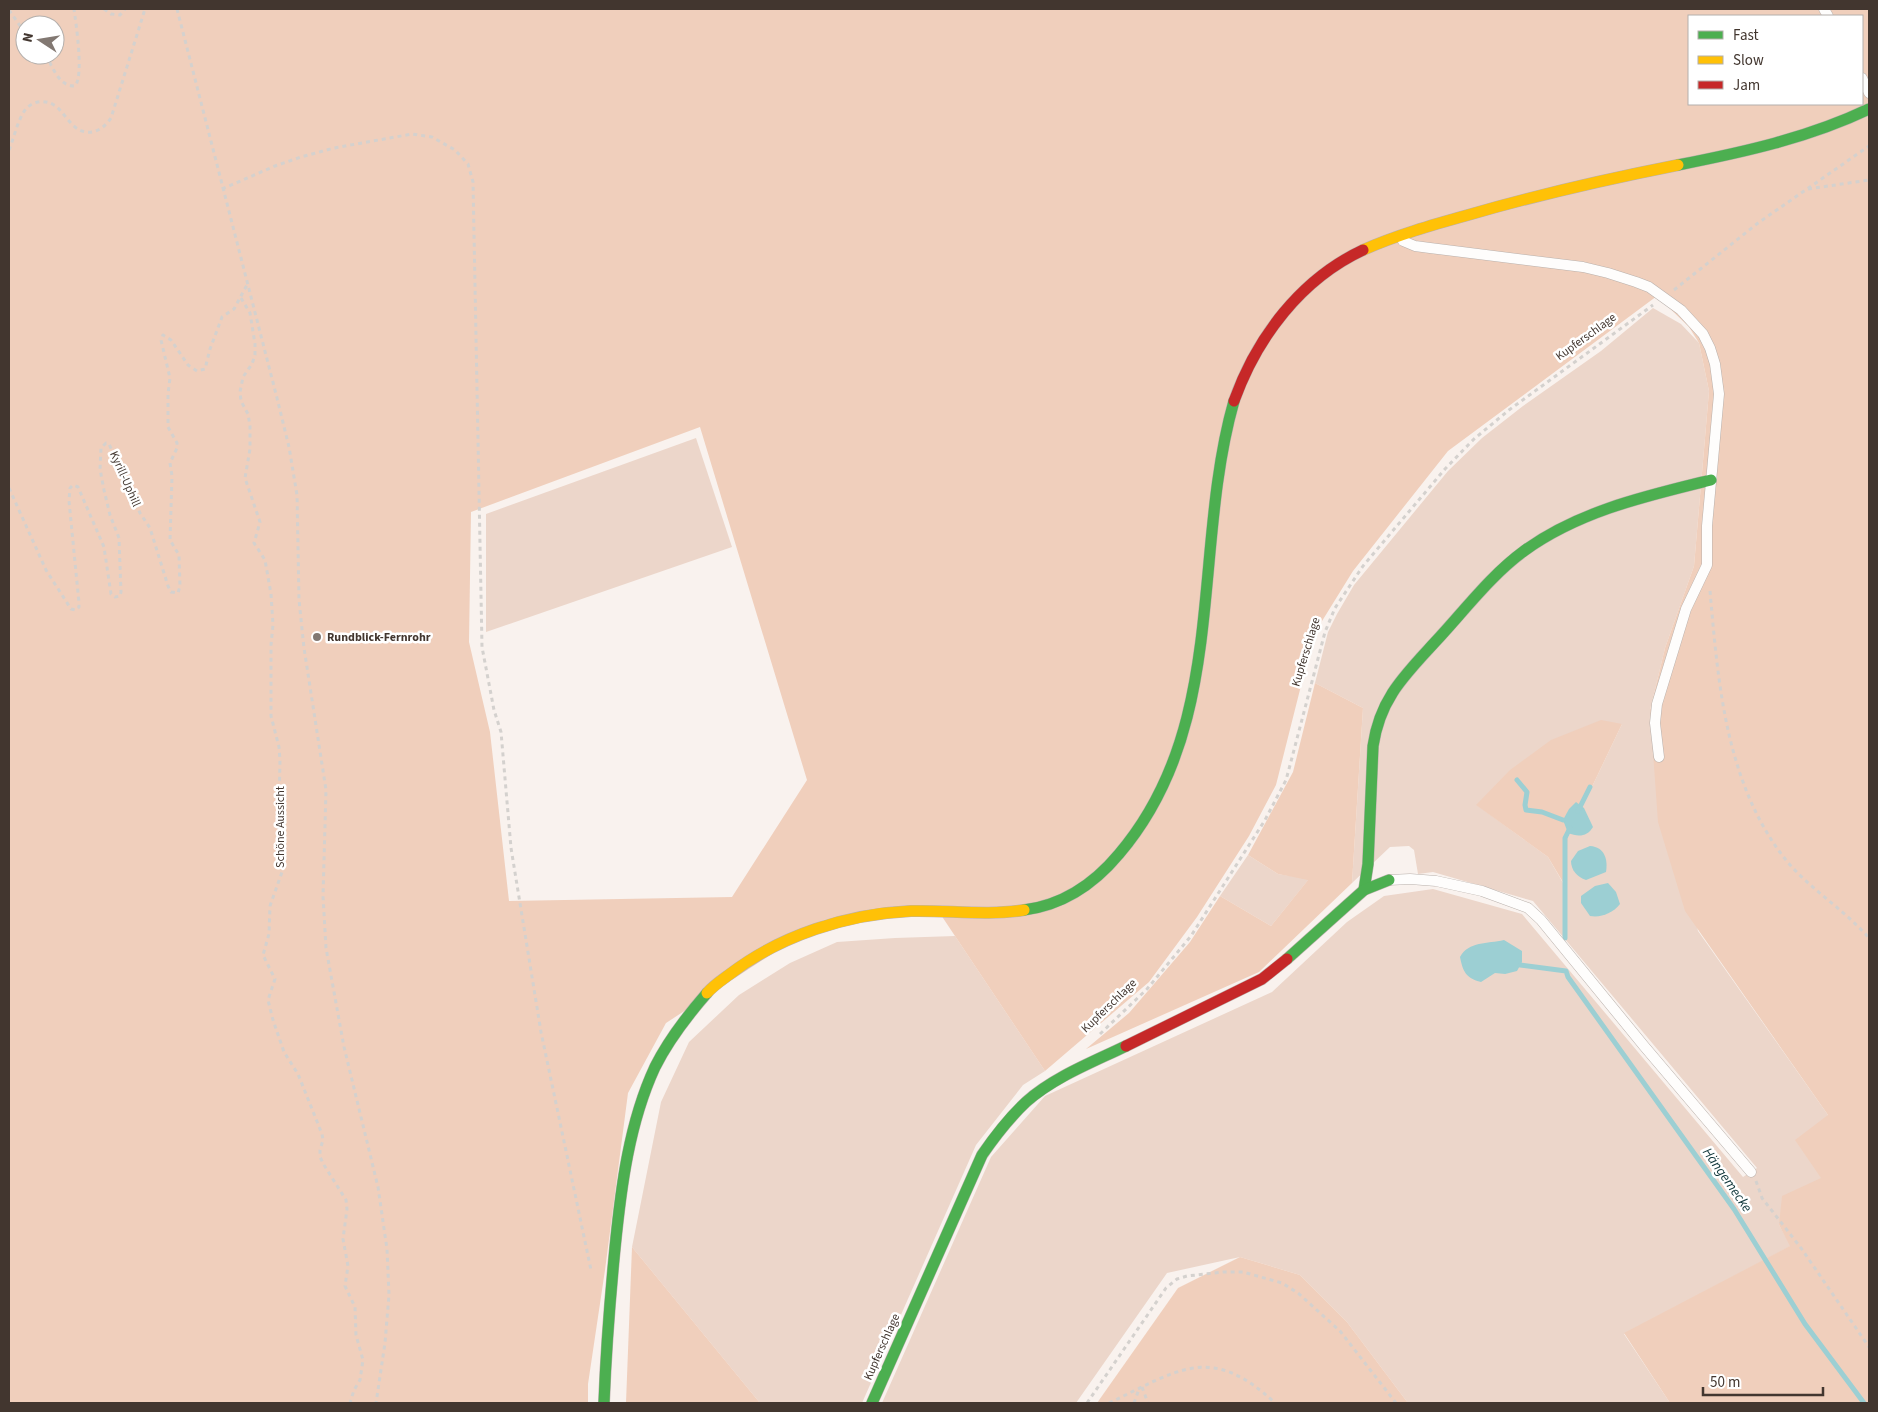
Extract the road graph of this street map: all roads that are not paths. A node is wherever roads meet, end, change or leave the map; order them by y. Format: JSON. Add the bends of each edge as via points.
{"nodes":[{"id":1,"x":1863,"y":80,"type":"edge"},
{"id":2,"x":1869,"y":93,"type":"edge"},
{"id":3,"x":1869,"y":110,"type":"edge"},
{"id":4,"x":1395,"y":237,"type":"junction"},
{"id":5,"x":1711,"y":480,"type":"junction"},
{"id":6,"x":1659,"y":757,"type":"dead end"},
{"id":7,"x":1389,"y":880,"type":"joint"},
{"id":8,"x":1364,"y":890,"type":"junction"},
{"id":9,"x":1750,"y":1172,"type":"road end"},
{"id":10,"x":604,"y":1403,"type":"edge"},
{"id":11,"x":872,"y":1403,"type":"edge"}],
"edges":[{"from":1,"to":2,"type":"lane"},
{"from":3,"to":4,"type":"main road","via":[[1784,141],[1707,160],[1568,187]]},
{"from":4,"to":5,"type":"lane","via":[[1423,247],[1589,268],[1649,287],[1681,310],[1703,334],[1715,364],[1718,394]]},
{"from":4,"to":10,"type":"main road","via":[[1334,267],[1297,297],[1270,330],[1248,367],[1232,408],[1224,447],[1197,667],[1182,738],[1155,801],[1117,857],[1073,896],[1040,909],[1013,913],[922,911],[875,915],[829,925],[786,940],[750,958],[721,979],[683,1019],[658,1059],[649,1081],[625,1168],[618,1208]]},
{"from":5,"to":6,"type":"lane","via":[[1707,565],[1686,609],[1657,704],[1655,723]]},
{"from":5,"to":8,"type":"main road","via":[[1590,516],[1565,526],[1524,551],[1488,585],[1400,682],[1381,709],[1375,727]]},
{"from":7,"to":8,"type":"main road","name":"Kupferschlage"},
{"from":7,"to":9,"type":"lane","via":[[1436,881],[1482,891],[1528,908]]},
{"from":8,"to":11,"type":"main road","name":"Kupferschlage","via":[[1262,978],[1059,1079],[1027,1101],[1001,1128],[982,1155]]}]}
